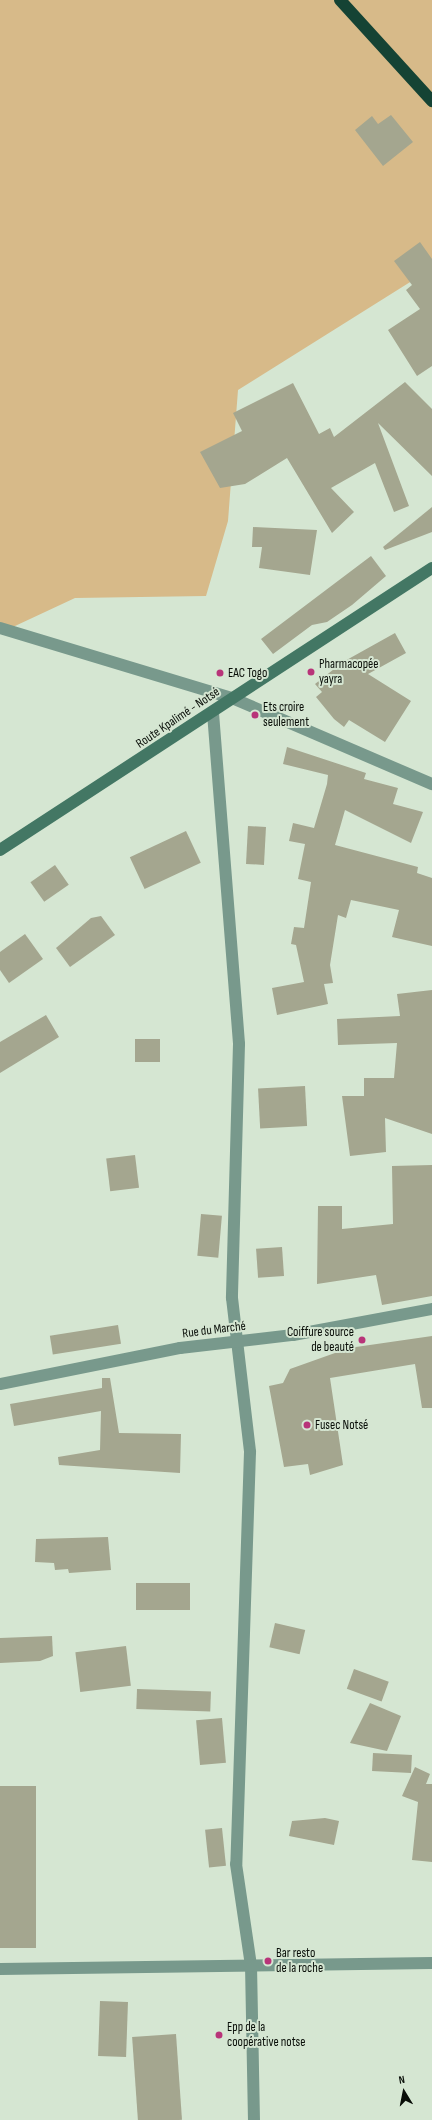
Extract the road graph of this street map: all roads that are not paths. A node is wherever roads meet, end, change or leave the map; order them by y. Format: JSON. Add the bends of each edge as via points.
{"nodes":[{"id":1,"x":340,"y":0,"type":"edge"},
{"id":2,"x":432,"y":101,"type":"edge"},
{"id":3,"x":432,"y":568,"type":"edge"},
{"id":4,"x":0,"y":628,"type":"edge"},
{"id":5,"x":232,"y":698,"type":"junction"},
{"id":6,"x":213,"y":713,"type":"junction"},
{"id":7,"x":432,"y":784,"type":"edge"},
{"id":8,"x":0,"y":850,"type":"edge"},
{"id":9,"x":432,"y":1309,"type":"edge"},
{"id":10,"x":237,"y":1341,"type":"junction"},
{"id":11,"x":0,"y":1384,"type":"edge"},
{"id":12,"x":432,"y":1963,"type":"edge"},
{"id":13,"x":251,"y":1965,"type":"junction"},
{"id":14,"x":0,"y":1969,"type":"edge"},
{"id":15,"x":254,"y":2120,"type":"edge"}],
"edges":[{"from":1,"to":2,"type":"highway"},
{"from":3,"to":5,"type":"main road","name":"Route Kpalimé - Notsé"},
{"from":4,"to":5,"type":"street"},
{"from":5,"to":6,"type":"main road","name":"Route Kpalimé - Notsé"},
{"from":5,"to":7,"type":"street"},
{"from":6,"to":8,"type":"main road","name":"Route Kpalimé - Notsé"},
{"from":6,"to":10,"type":"street","via":[[239,1044],[232,1298]]},
{"from":9,"to":10,"type":"street","name":"Rue du Marché","via":[[293,1335]]},
{"from":10,"to":11,"type":"street","name":"Rue du Marché","via":[[180,1348]]},
{"from":10,"to":13,"type":"street","via":[[250,1452],[236,1864]]},
{"from":12,"to":13,"type":"street"},
{"from":13,"to":14,"type":"street"},
{"from":13,"to":15,"type":"street"}]}
